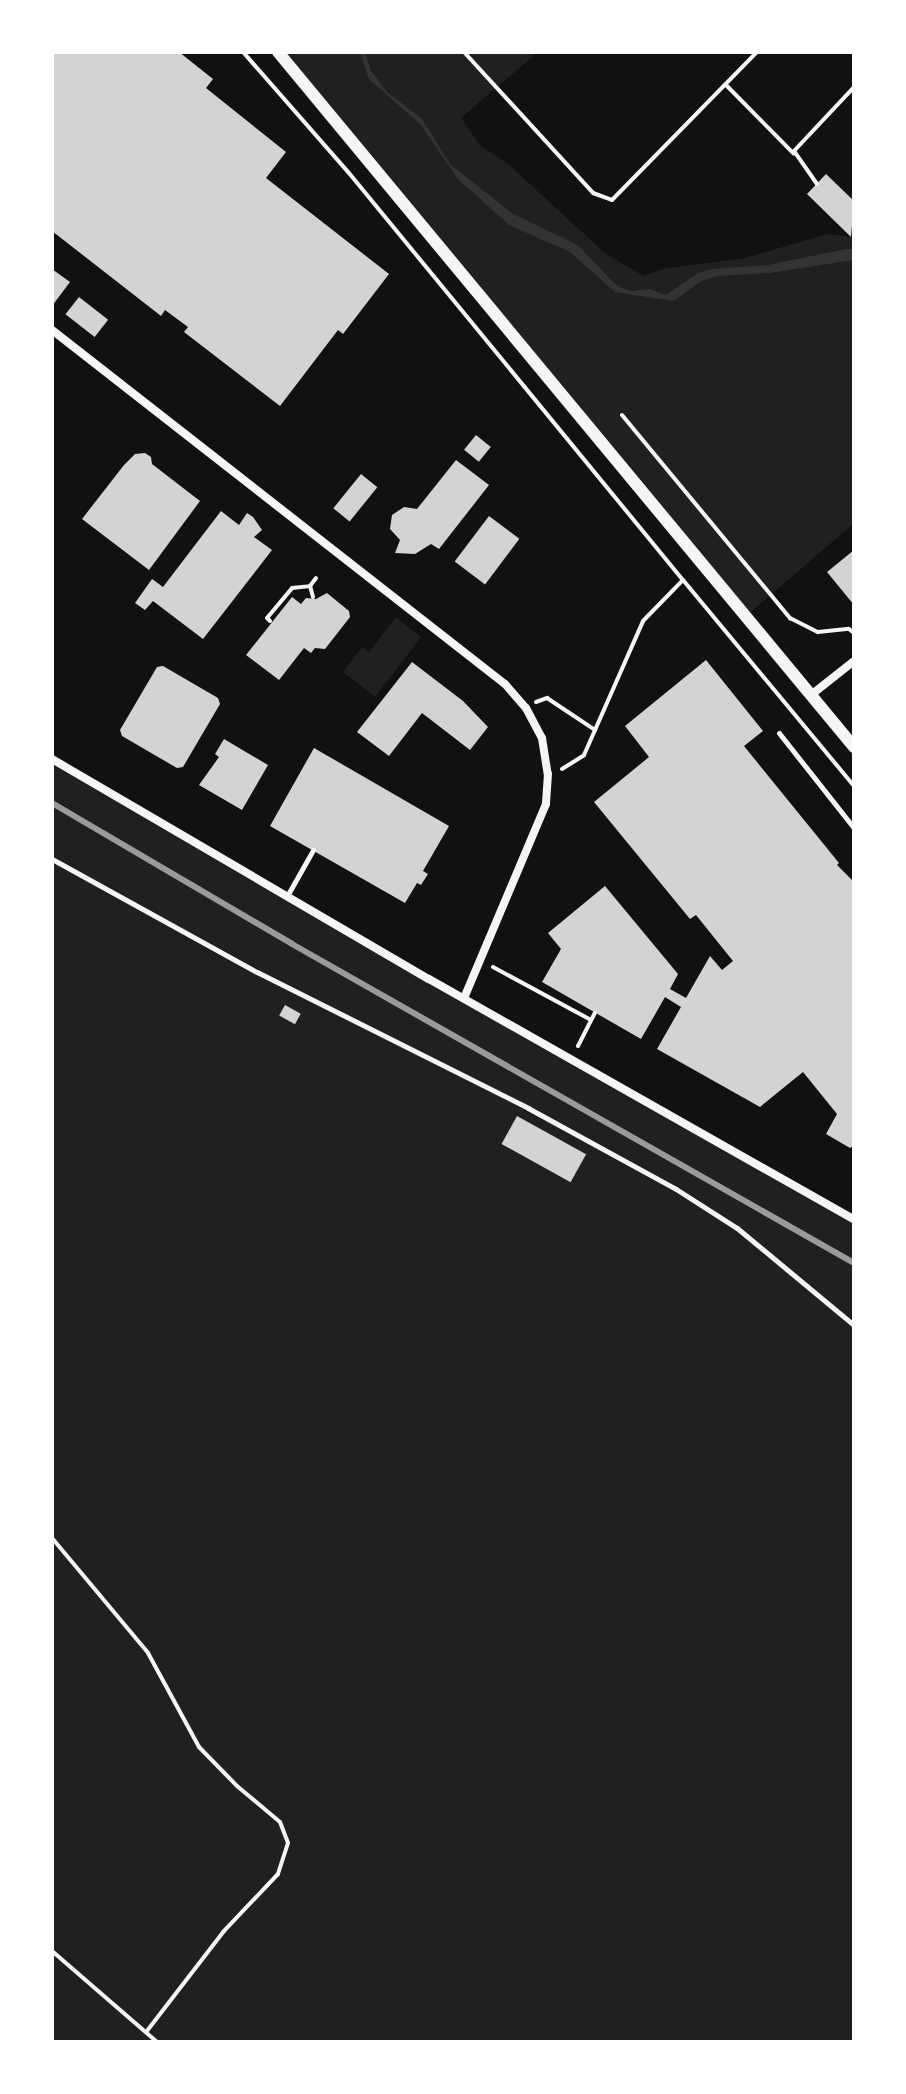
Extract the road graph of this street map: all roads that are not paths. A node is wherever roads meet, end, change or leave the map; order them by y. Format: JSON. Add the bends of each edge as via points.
{"nodes":[{"id":1,"x":278,"y":52,"type":"edge"},
{"id":2,"x":52,"y":330,"type":"edge"},
{"id":3,"x":854,"y":661,"type":"edge"},
{"id":4,"x":811,"y":695,"type":"junction"},
{"id":5,"x":779,"y":733,"type":"dead end"},
{"id":6,"x":854,"y":747,"type":"edge"},
{"id":7,"x":52,"y":759,"type":"edge"},
{"id":8,"x":854,"y":828,"type":"edge"},
{"id":9,"x":313,"y":850,"type":"dead end"},
{"id":10,"x":52,"y":859,"type":"edge"},
{"id":11,"x":287,"y":896,"type":"junction"},
{"id":12,"x":464,"y":998,"type":"junction"},
{"id":13,"x":854,"y":1219,"type":"edge"},
{"id":14,"x":854,"y":1325,"type":"edge"}],
"edges":[{"from":1,"to":4,"type":"street"},
{"from":2,"to":12,"type":"street","via":[[505,684],[526,708],[542,738],[546,804]]},
{"from":3,"to":4,"type":"street"},
{"from":4,"to":6,"type":"street"},
{"from":5,"to":8,"type":"lane"},
{"from":7,"to":11,"type":"street"},
{"from":9,"to":11,"type":"lane"},
{"from":10,"to":14,"type":"lane","via":[[243,965],[676,1189],[737,1228]]},
{"from":11,"to":12,"type":"street"},
{"from":12,"to":13,"type":"street"}]}
